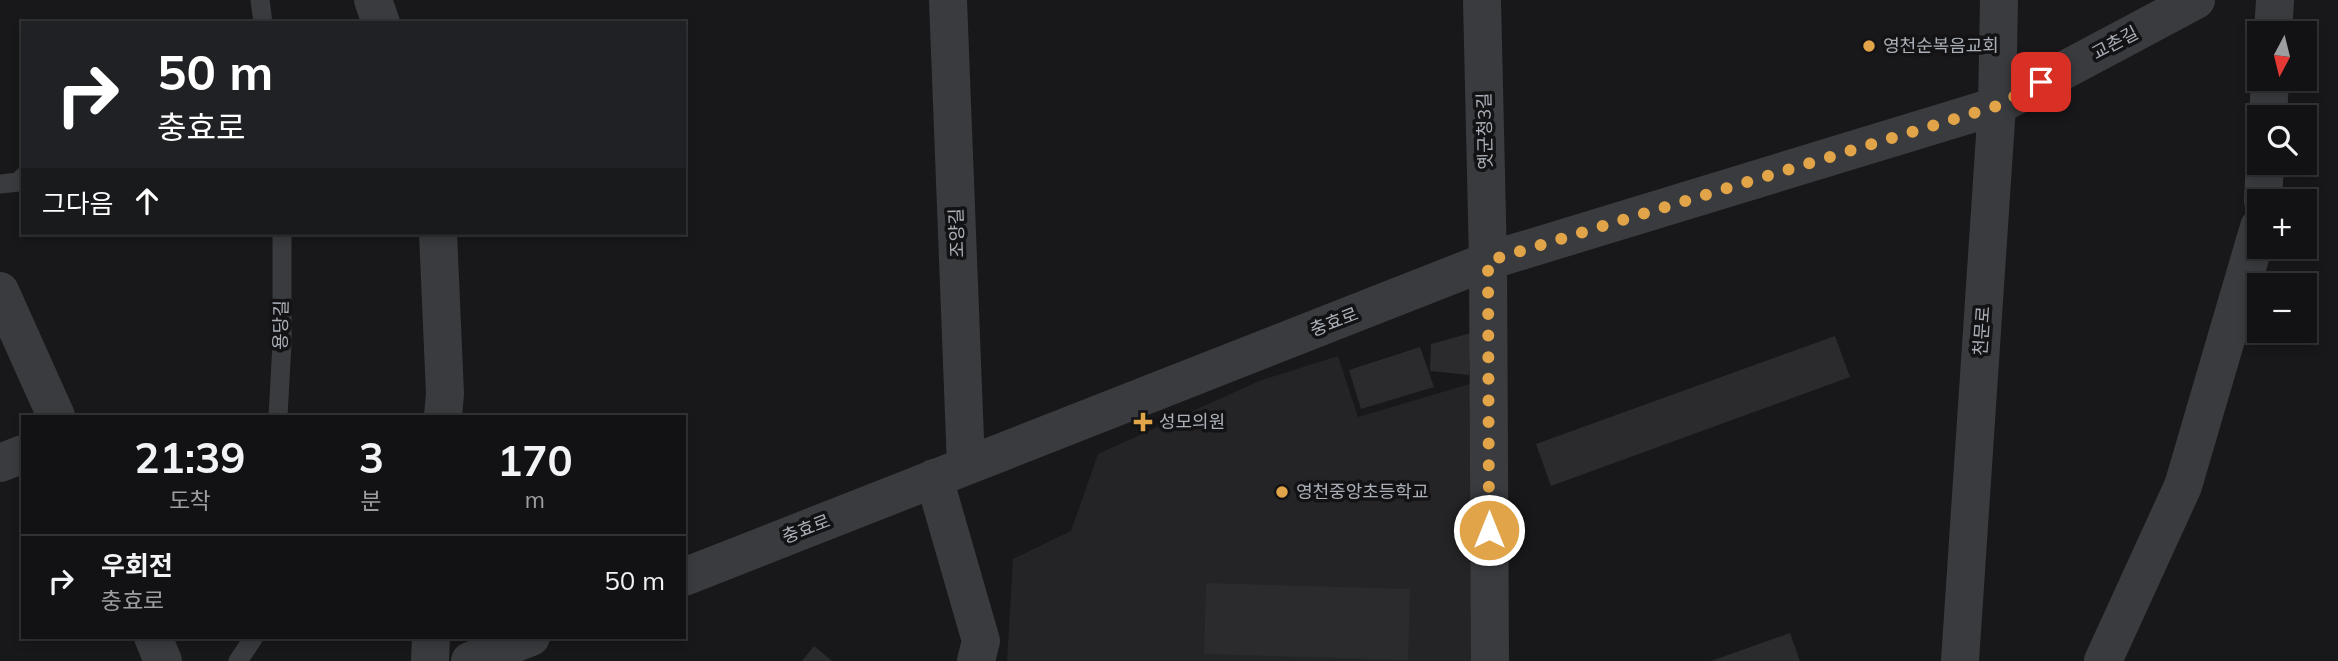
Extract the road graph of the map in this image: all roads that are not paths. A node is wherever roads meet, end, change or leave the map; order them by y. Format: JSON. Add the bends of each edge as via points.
{"nodes":[{"id":1,"x":260,"y":0,"type":"edge"},
{"id":2,"x":373,"y":0,"type":"edge"},
{"id":3,"x":948,"y":0,"type":"edge"},
{"id":4,"x":1482,"y":0,"type":"edge"},
{"id":5,"x":1999,"y":0,"type":"edge"},
{"id":6,"x":2196,"y":0,"type":"edge"},
{"id":7,"x":2275,"y":0,"type":"edge"},
{"id":8,"x":263,"y":21,"type":"edge"},
{"id":9,"x":380,"y":21,"type":"edge"},
{"id":10,"x":2274,"y":21,"type":"edge"},
{"id":11,"x":1997,"y":106,"type":"junction"},
{"id":12,"x":21,"y":180,"type":"edge"},
{"id":13,"x":0,"y":184,"type":"edge"},
{"id":14,"x":282,"y":235,"type":"edge"},
{"id":15,"x":438,"y":235,"type":"edge"},
{"id":16,"x":2250,"y":259,"type":"edge"},
{"id":17,"x":1488,"y":261,"type":"junction"},
{"id":18,"x":0,"y":291,"type":"edge"},
{"id":19,"x":55,"y":415,"type":"edge"},
{"id":20,"x":278,"y":415,"type":"edge"},
{"id":21,"x":443,"y":415,"type":"edge"},
{"id":22,"x":21,"y":455,"type":"edge"},
{"id":23,"x":0,"y":463,"type":"edge"},
{"id":24,"x":950,"y":472,"type":"junction"},
{"id":25,"x":686,"y":576,"type":"edge"},
{"id":26,"x":154,"y":639,"type":"edge"},
{"id":27,"x":253,"y":639,"type":"edge"},
{"id":28,"x":431,"y":639,"type":"edge"},
{"id":29,"x":526,"y":639,"type":"edge"},
{"id":30,"x":163,"y":661,"type":"edge"},
{"id":31,"x":238,"y":661,"type":"edge"},
{"id":32,"x":430,"y":661,"type":"edge"},
{"id":33,"x":470,"y":661,"type":"edge"},
{"id":34,"x":976,"y":661,"type":"edge"},
{"id":35,"x":1490,"y":661,"type":"edge"},
{"id":36,"x":1960,"y":661,"type":"edge"},
{"id":37,"x":2103,"y":661,"type":"edge"}],
"edges":[{"from":1,"to":8,"type":"lane"},
{"from":2,"to":9,"type":"street"},
{"from":3,"to":24,"type":"street","name":"조양길"},
{"from":4,"to":17,"type":"street","name":"옛군청3길"},
{"from":5,"to":11,"type":"street","name":"천문로"},
{"from":6,"to":11,"type":"street","name":"교촌길"},
{"from":7,"to":10,"type":"street"},
{"from":11,"to":17,"type":"street","name":"충효로"},
{"from":11,"to":36,"type":"street","name":"천문로"},
{"from":12,"to":13,"type":"lane"},
{"from":14,"to":20,"type":"lane","name":"용당길"},
{"from":15,"to":21,"type":"street"},
{"from":16,"to":37,"type":"street","via":[[2183,486]]},
{"from":17,"to":24,"type":"street","name":"충효로"},
{"from":17,"to":35,"type":"street","name":"옛군청3길"},
{"from":18,"to":19,"type":"street"},
{"from":22,"to":23,"type":"street"},
{"from":24,"to":25,"type":"street","name":"충효로"},
{"from":24,"to":34,"type":"street","name":"조양길","via":[[982,641]]},
{"from":26,"to":30,"type":"street"},
{"from":27,"to":31,"type":"lane"},
{"from":28,"to":32,"type":"street"},
{"from":29,"to":33,"type":"street"}]}
